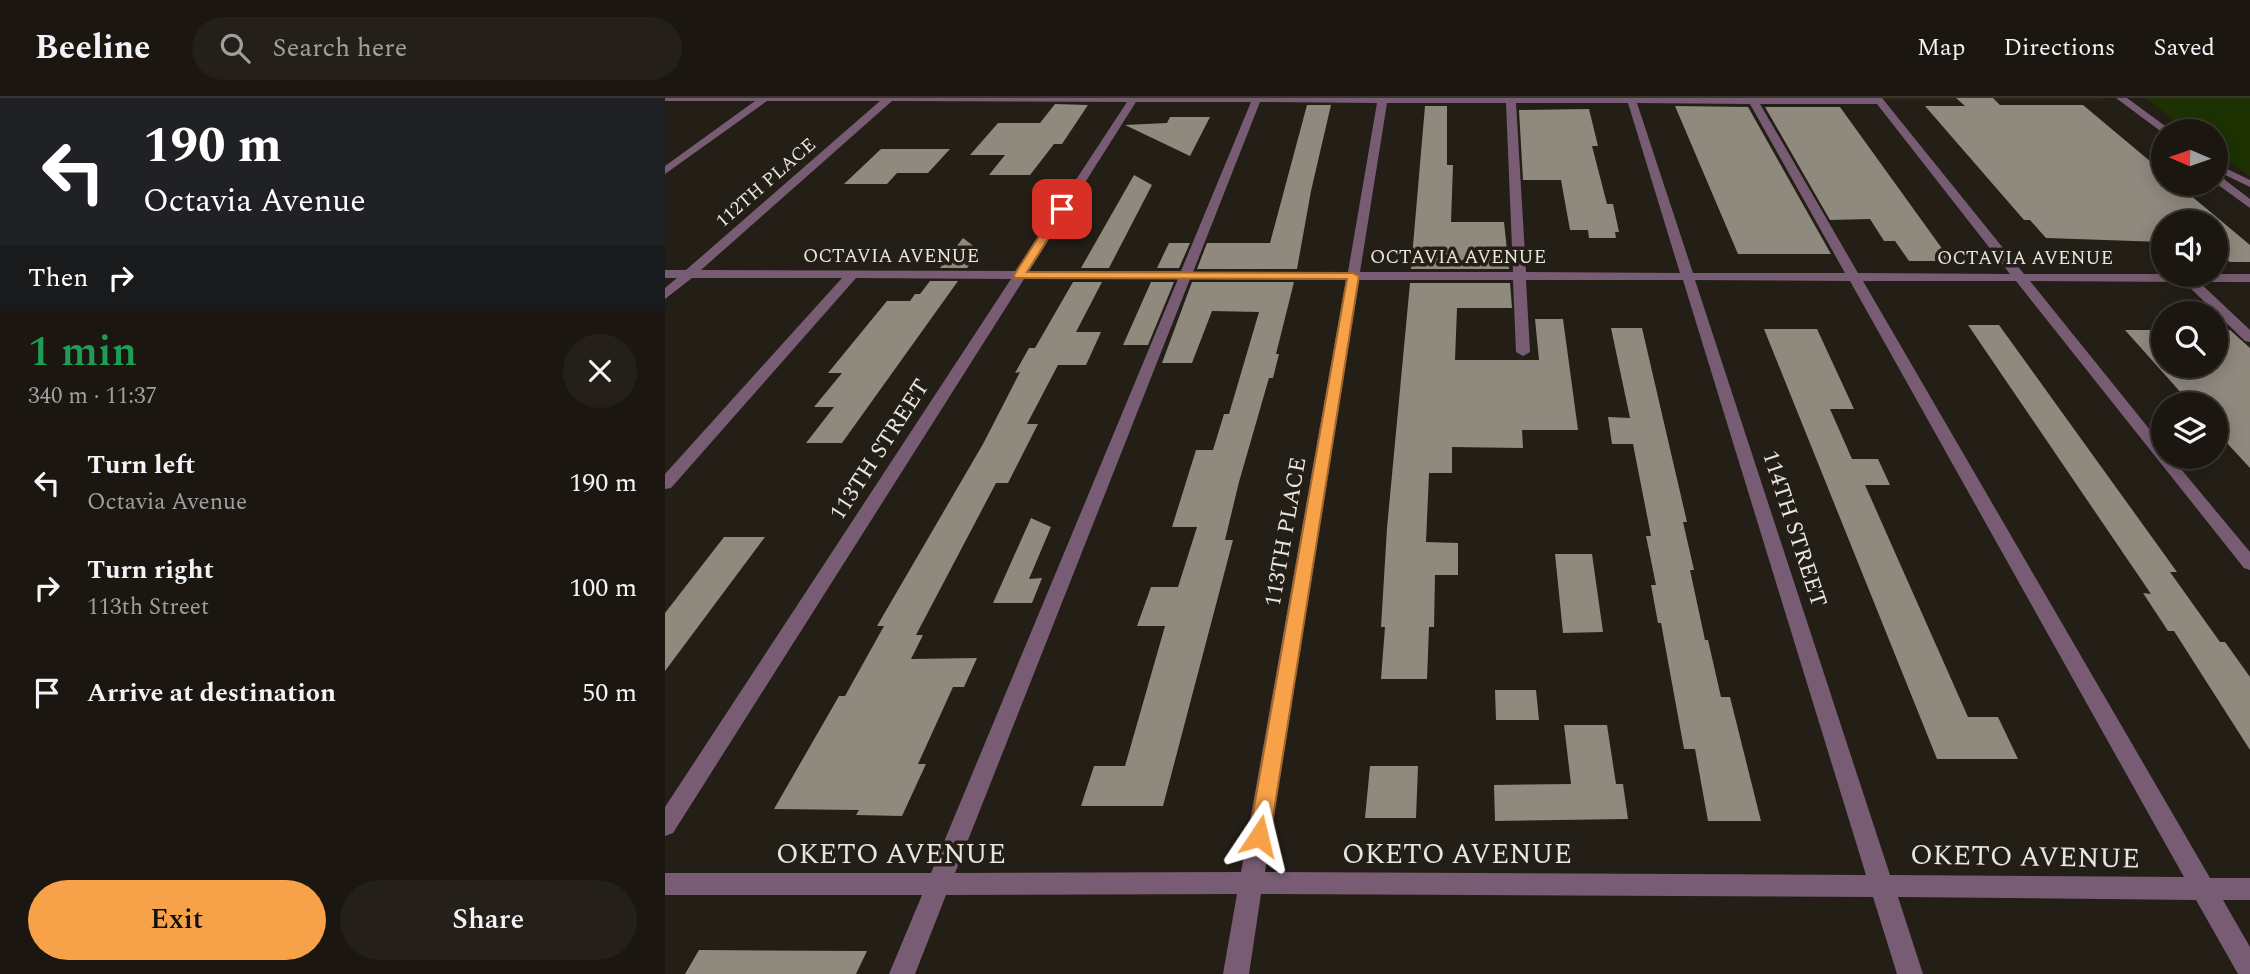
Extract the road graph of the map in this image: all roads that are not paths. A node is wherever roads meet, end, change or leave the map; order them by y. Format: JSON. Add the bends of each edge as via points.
{"nodes":[{"id":1,"x":665,"y":98,"type":"edge"},
{"id":2,"x":889,"y":98,"type":"edge"},
{"id":3,"x":2121,"y":98,"type":"edge"},
{"id":4,"x":765,"y":99,"type":"edge"},
{"id":5,"x":1091,"y":99,"type":"edge"},
{"id":6,"x":1134,"y":99,"type":"edge"},
{"id":7,"x":1257,"y":99,"type":"edge"},
{"id":8,"x":1383,"y":99,"type":"edge"},
{"id":9,"x":1549,"y":99,"type":"edge"},
{"id":10,"x":1591,"y":99,"type":"edge"},
{"id":11,"x":1632,"y":99,"type":"edge"},
{"id":12,"x":1878,"y":99,"type":"edge"},
{"id":13,"x":1511,"y":100,"type":"junction"},
{"id":14,"x":1753,"y":100,"type":"junction"},
{"id":15,"x":2151,"y":120,"type":"edge"},
{"id":16,"x":665,"y":171,"type":"edge"},
{"id":17,"x":2228,"y":173,"type":"edge"},
{"id":18,"x":2250,"y":184,"type":"edge"},
{"id":19,"x":2228,"y":188,"type":"edge"},
{"id":20,"x":2250,"y":205,"type":"edge"},
{"id":21,"x":665,"y":274,"type":"edge"},
{"id":22,"x":688,"y":275,"type":"junction"},
{"id":23,"x":852,"y":275,"type":"junction"},
{"id":24,"x":1019,"y":275,"type":"junction"},
{"id":25,"x":1185,"y":275,"type":"junction"},
{"id":26,"x":1353,"y":276,"type":"junction"},
{"id":27,"x":1519,"y":276,"type":"junction"},
{"id":28,"x":1688,"y":276,"type":"junction"},
{"id":29,"x":1853,"y":277,"type":"junction"},
{"id":30,"x":2017,"y":277,"type":"junction"},
{"id":31,"x":2151,"y":278,"type":"edge"},
{"id":32,"x":2228,"y":278,"type":"edge"},
{"id":33,"x":2250,"y":278,"type":"edge"},
{"id":34,"x":2197,"y":287,"type":"edge"},
{"id":35,"x":665,"y":295,"type":"edge"},
{"id":36,"x":2250,"y":338,"type":"edge"},
{"id":37,"x":1523,"y":352,"type":"dead end"},
{"id":38,"x":2151,"y":442,"type":"edge"},
{"id":39,"x":2173,"y":469,"type":"edge"},
{"id":40,"x":665,"y":484,"type":"edge"},
{"id":41,"x":2250,"y":564,"type":"edge"},
{"id":42,"x":665,"y":826,"type":"edge"},
{"id":43,"x":665,"y":884,"type":"edge"},
{"id":44,"x":938,"y":884,"type":"junction"},
{"id":45,"x":1251,"y":884,"type":"junction"},
{"id":46,"x":1882,"y":885,"type":"junction"},
{"id":47,"x":2203,"y":888,"type":"junction"},
{"id":48,"x":2250,"y":889,"type":"edge"},
{"id":49,"x":2250,"y":971,"type":"edge"},
{"id":50,"x":902,"y":974,"type":"edge"},
{"id":51,"x":1236,"y":974,"type":"edge"},
{"id":52,"x":1910,"y":974,"type":"edge"}],
"edges":[{"from":1,"to":4,"type":"street"},
{"from":2,"to":4,"type":"street"},
{"from":2,"to":5,"type":"street"},
{"from":2,"to":22,"type":"street","name":"112TH PLACE"},
{"from":3,"to":15,"type":"street"},
{"from":4,"to":16,"type":"street"},
{"from":5,"to":6,"type":"street"},
{"from":6,"to":7,"type":"street"},
{"from":6,"to":24,"type":"street","name":"113TH STREET"},
{"from":7,"to":8,"type":"street"},
{"from":7,"to":25,"type":"street"},
{"from":8,"to":13,"type":"street"},
{"from":8,"to":26,"type":"street","name":"113TH PLACE"},
{"from":9,"to":10,"type":"street"},
{"from":9,"to":13,"type":"street"},
{"from":10,"to":11,"type":"street"},
{"from":11,"to":14,"type":"street"},
{"from":11,"to":28,"type":"street","name":"114TH STREET"},
{"from":12,"to":14,"type":"street"},
{"from":12,"to":30,"type":"street"},
{"from":13,"to":27,"type":"street"},
{"from":14,"to":29,"type":"street"},
{"from":17,"to":18,"type":"street"},
{"from":19,"to":20,"type":"street"},
{"from":21,"to":22,"type":"street","name":"OCTAVIA AVENUE"},
{"from":22,"to":23,"type":"street","name":"OCTAVIA AVENUE"},
{"from":22,"to":35,"type":"street","name":"112TH PLACE"},
{"from":23,"to":24,"type":"street","name":"OCTAVIA AVENUE"},
{"from":23,"to":40,"type":"street"},
{"from":24,"to":25,"type":"street","name":"OCTAVIA AVENUE"},
{"from":24,"to":42,"type":"street","name":"113TH STREET"},
{"from":25,"to":26,"type":"street","name":"OCTAVIA AVENUE"},
{"from":25,"to":44,"type":"street"},
{"from":26,"to":27,"type":"street","name":"OCTAVIA AVENUE"},
{"from":26,"to":45,"type":"street","name":"113TH PLACE"},
{"from":27,"to":28,"type":"street","name":"OCTAVIA AVENUE"},
{"from":27,"to":37,"type":"street"},
{"from":28,"to":29,"type":"street","name":"OCTAVIA AVENUE"},
{"from":28,"to":46,"type":"street","name":"114TH STREET"},
{"from":29,"to":30,"type":"street","name":"OCTAVIA AVENUE"},
{"from":29,"to":47,"type":"street"},
{"from":30,"to":31,"type":"street","name":"OCTAVIA AVENUE"},
{"from":30,"to":38,"type":"street"},
{"from":32,"to":33,"type":"street","name":"OCTAVIA AVENUE"},
{"from":34,"to":36,"type":"street"},
{"from":39,"to":41,"type":"street"},
{"from":43,"to":44,"type":"street","name":"OKETO AVENUE"},
{"from":44,"to":45,"type":"street","name":"OKETO AVENUE"},
{"from":44,"to":50,"type":"street"},
{"from":45,"to":46,"type":"street","name":"OKETO AVENUE"},
{"from":45,"to":51,"type":"street","name":"113TH PLACE"},
{"from":46,"to":47,"type":"street","name":"OKETO AVENUE"},
{"from":46,"to":52,"type":"street","name":"114TH STREET"},
{"from":47,"to":48,"type":"street","name":"OKETO AVENUE"},
{"from":47,"to":49,"type":"street"}]}
